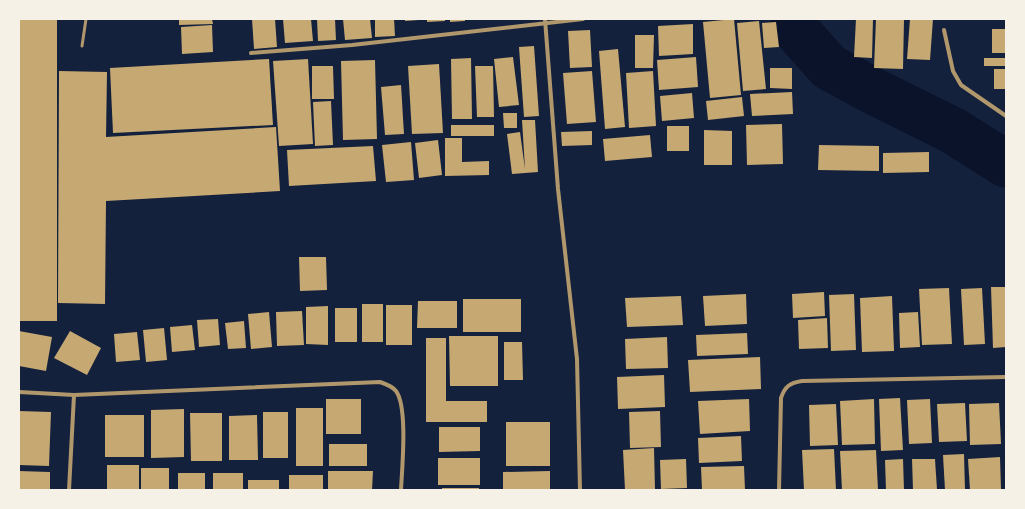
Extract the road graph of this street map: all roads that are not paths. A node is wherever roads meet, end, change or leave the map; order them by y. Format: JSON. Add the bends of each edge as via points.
{"nodes":[{"id":1,"x":86,"y":19,"type":"edge"},
{"id":2,"x":583,"y":19,"type":"edge"},
{"id":3,"x":545,"y":21,"type":"edge"},
{"id":4,"x":944,"y":30,"type":"dead end"},
{"id":5,"x":82,"y":46,"type":"dead end"},
{"id":6,"x":251,"y":53,"type":"dead end"},
{"id":7,"x":1006,"y":116,"type":"edge"},
{"id":8,"x":1006,"y":377,"type":"edge"},
{"id":9,"x":19,"y":392,"type":"edge"},
{"id":10,"x":74,"y":394,"type":"junction"},
{"id":11,"x":69,"y":490,"type":"edge"},
{"id":12,"x":401,"y":490,"type":"edge"},
{"id":13,"x":580,"y":490,"type":"edge"},
{"id":14,"x":779,"y":490,"type":"edge"}],
"edges":[{"from":1,"to":5,"type":"lane"},
{"from":2,"to":3,"type":"street"},
{"from":3,"to":6,"type":"street","via":[[352,45]]},
{"from":3,"to":13,"type":"street","via":[[558,189],[577,359]]},
{"from":4,"to":7,"type":"street","via":[[953,72],[960,85]]},
{"from":8,"to":14,"type":"street","via":[[793,382],[787,385],[781,398]]},
{"from":9,"to":10,"type":"street"},
{"from":10,"to":11,"type":"street"},
{"from":10,"to":12,"type":"street","via":[[380,382],[396,391],[401,400]]}]}
